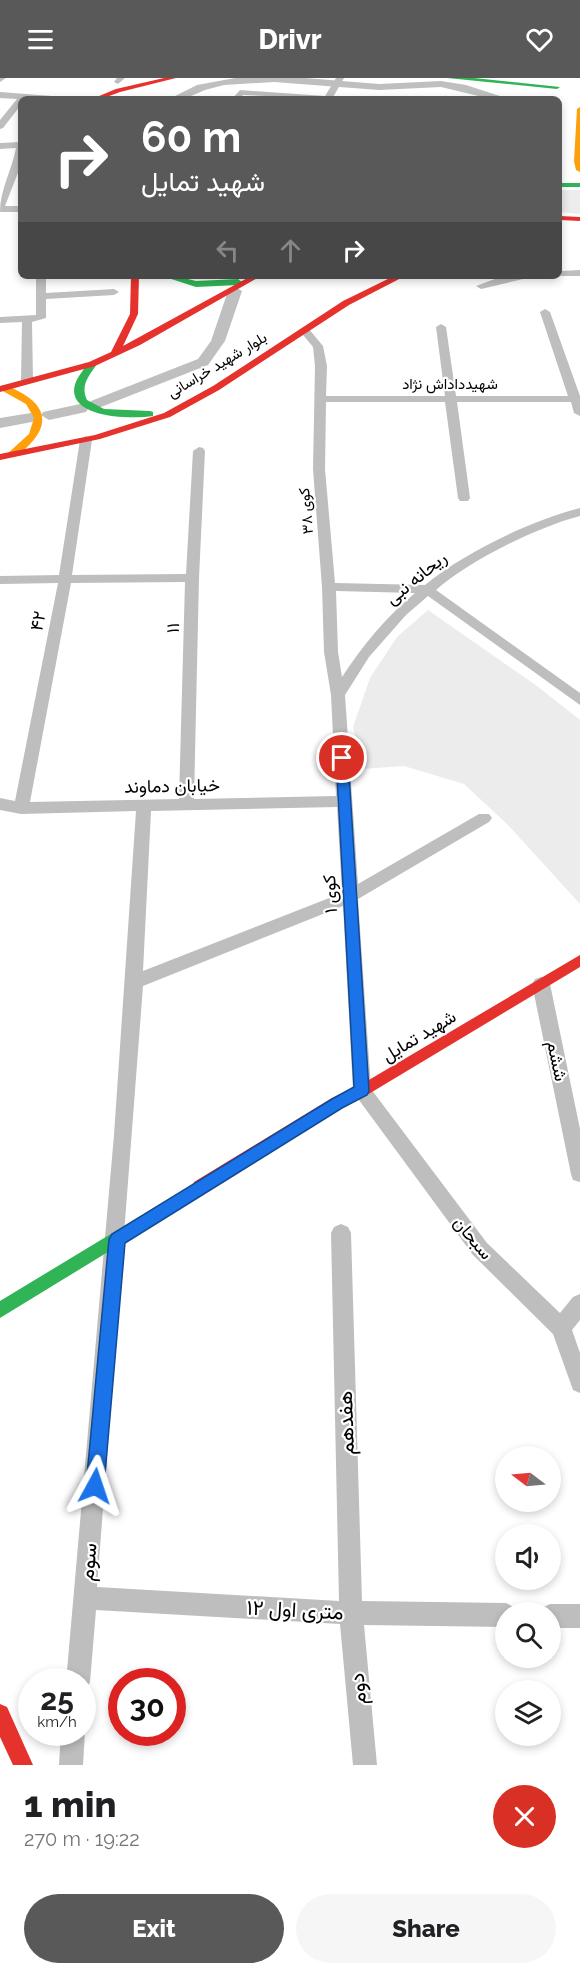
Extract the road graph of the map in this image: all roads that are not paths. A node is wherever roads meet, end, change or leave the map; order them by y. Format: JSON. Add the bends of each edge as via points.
{"nodes":[{"id":1,"x":133,"y":78,"type":"edge"},
{"id":2,"x":172,"y":78,"type":"edge"},
{"id":3,"x":450,"y":78,"type":"edge"},
{"id":4,"x":119,"y":80,"type":"edge"},
{"id":5,"x":338,"y":81,"type":"edge"},
{"id":6,"x":560,"y":87,"type":"edge"},
{"id":7,"x":0,"y":95,"type":"edge"},
{"id":8,"x":86,"y":96,"type":"edge"},
{"id":9,"x":103,"y":96,"type":"edge"},
{"id":10,"x":329,"y":96,"type":"edge"},
{"id":11,"x":18,"y":97,"type":"edge"},
{"id":12,"x":18,"y":103,"type":"edge"},
{"id":13,"x":580,"y":115,"type":"edge"},
{"id":14,"x":0,"y":126,"type":"edge"},
{"id":15,"x":0,"y":146,"type":"edge"},
{"id":16,"x":18,"y":146,"type":"edge"},
{"id":17,"x":18,"y":161,"type":"edge"},
{"id":18,"x":580,"y":170,"type":"edge"},
{"id":19,"x":562,"y":185,"type":"edge"},
{"id":20,"x":580,"y":185,"type":"edge"},
{"id":21,"x":0,"y":208,"type":"edge"},
{"id":22,"x":18,"y":209,"type":"edge"},
{"id":23,"x":580,"y":273,"type":"edge"},
{"id":24,"x":562,"y":274,"type":"edge"},
{"id":25,"x":41,"y":279,"type":"edge"},
{"id":26,"x":135,"y":279,"type":"edge"},
{"id":27,"x":177,"y":279,"type":"edge"},
{"id":28,"x":250,"y":279,"type":"edge"},
{"id":29,"x":395,"y":279,"type":"edge"},
{"id":30,"x":500,"y":279,"type":"edge"},
{"id":31,"x":244,"y":282,"type":"junction"},
{"id":32,"x":481,"y":285,"type":"dead end"},
{"id":33,"x":114,"y":292,"type":"dead end"},
{"id":34,"x":40,"y":296,"type":"junction"},
{"id":35,"x":545,"y":312,"type":"dead end"},
{"id":36,"x":27,"y":319,"type":"junction"},
{"id":37,"x":0,"y":320,"type":"edge"},
{"id":38,"x":441,"y":327,"type":"dead end"},
{"id":39,"x":304,"y":330,"type":"junction"},
{"id":40,"x":115,"y":353,"type":"junction"},
{"id":41,"x":92,"y":364,"type":"junction"},
{"id":42,"x":27,"y":381,"type":"junction"},
{"id":43,"x":2,"y":389,"type":"edge"},
{"id":44,"x":320,"y":399,"type":"junction"},
{"id":45,"x":450,"y":399,"type":"junction"},
{"id":46,"x":578,"y":399,"type":"edge"},
{"id":47,"x":580,"y":413,"type":"edge"},
{"id":48,"x":167,"y":414,"type":"junction"},
{"id":49,"x":86,"y":440,"type":"junction"},
{"id":50,"x":200,"y":451,"type":"dead end"},
{"id":51,"x":5,"y":456,"type":"edge"},
{"id":52,"x":464,"y":498,"type":"dead end"},
{"id":53,"x":580,"y":512,"type":"edge"},
{"id":54,"x":192,"y":578,"type":"junction"},
{"id":55,"x":0,"y":580,"type":"edge"},
{"id":56,"x":65,"y":580,"type":"junction"},
{"id":57,"x":329,"y":588,"type":"junction"},
{"id":58,"x":426,"y":589,"type":"junction"},
{"id":59,"x":338,"y":695,"type":"junction"},
{"id":60,"x":580,"y":700,"type":"edge"},
{"id":61,"x":344,"y":801,"type":"junction"},
{"id":62,"x":0,"y":804,"type":"edge"},
{"id":63,"x":186,"y":805,"type":"junction"},
{"id":64,"x":144,"y":806,"type":"junction"},
{"id":65,"x":21,"y":808,"type":"junction"},
{"id":66,"x":484,"y":818,"type":"dead end"},
{"id":67,"x":350,"y":896,"type":"junction"},
{"id":68,"x":580,"y":960,"type":"edge"},
{"id":69,"x":137,"y":981,"type":"junction"},
{"id":70,"x":541,"y":984,"type":"junction"},
{"id":71,"x":362,"y":1091,"type":"junction"},
{"id":72,"x":580,"y":1174,"type":"edge"},
{"id":73,"x":340,"y":1233,"type":"dead end"},
{"id":74,"x":117,"y":1239,"type":"junction"},
{"id":75,"x":580,"y":1304,"type":"edge"},
{"id":76,"x":0,"y":1310,"type":"edge"},
{"id":77,"x":561,"y":1328,"type":"junction"},
{"id":78,"x":580,"y":1383,"type":"edge"},
{"id":79,"x":85,"y":1598,"type":"junction"},
{"id":80,"x":351,"y":1613,"type":"junction"},
{"id":81,"x":495,"y":1615,"type":"edge"},
{"id":82,"x":561,"y":1616,"type":"edge"},
{"id":83,"x":580,"y":1616,"type":"edge"},
{"id":84,"x":79,"y":1668,"type":"edge"},
{"id":85,"x":0,"y":1714,"type":"edge"},
{"id":86,"x":72,"y":1746,"type":"edge"},
{"id":87,"x":23,"y":1765,"type":"edge"},
{"id":88,"x":71,"y":1765,"type":"edge"},
{"id":89,"x":365,"y":1765,"type":"edge"}],
"edges":[{"from":1,"to":4,"type":"main road"},
{"from":2,"to":9,"type":"main road"},
{"from":3,"to":6,"type":"main road"},
{"from":4,"to":8,"type":"main road"},
{"from":5,"to":10,"type":"street"},
{"from":7,"to":11,"type":"street"},
{"from":12,"to":14,"type":"street"},
{"from":13,"to":18,"type":"main road"},
{"from":15,"to":16,"type":"street"},
{"from":17,"to":21,"type":"street"},
{"from":19,"to":20,"type":"main road"},
{"from":21,"to":22,"type":"street"},
{"from":23,"to":24,"type":"street"},
{"from":25,"to":34,"type":"street"},
{"from":26,"to":40,"type":"main road","via":[[134,314]]},
{"from":27,"to":31,"type":"main road","via":[[196,284]]},
{"from":28,"to":31,"type":"main road"},
{"from":29,"to":39,"type":"main road","name":"بلوار شهید خراسانی"},
{"from":30,"to":32,"type":"street"},
{"from":31,"to":40,"type":"main road"},
{"from":33,"to":34,"type":"street"},
{"from":34,"to":36,"type":"street","via":[[41,318]]},
{"from":35,"to":46,"type":"street"},
{"from":36,"to":37,"type":"street"},
{"from":36,"to":42,"type":"street"},
{"from":38,"to":45,"type":"street"},
{"from":39,"to":44,"type":"street","name":"کوی ۳۸","via":[[318,346]]},
{"from":39,"to":48,"type":"main road","name":"بلوار شهید خراسانی","via":[[212,390]]},
{"from":40,"to":41,"type":"main road"},
{"from":41,"to":42,"type":"main road"},
{"from":41,"to":48,"type":"main road","via":[[77,390],[82,403],[108,413]]},
{"from":42,"to":43,"type":"main road"},
{"from":43,"to":51,"type":"main road","via":[[32,402],[41,423],[25,446]]},
{"from":44,"to":45,"type":"street","name":"شهیدداداش نژاد"},
{"from":44,"to":57,"type":"street","name":"کوی ۳۸","via":[[319,469]]},
{"from":45,"to":46,"type":"street","name":"شهیدداداش نژاد"},
{"from":45,"to":52,"type":"street"},
{"from":46,"to":47,"type":"street"},
{"from":48,"to":49,"type":"main road","name":"بلوار شهید خراسانی"},
{"from":49,"to":51,"type":"main road","name":"بلوار شهید خراسانی"},
{"from":49,"to":56,"type":"street","name":"۴۲"},
{"from":50,"to":54,"type":"street","name":"۱۱"},
{"from":53,"to":58,"type":"street","name":"ریحانه نبی","via":[[553,519],[453,569]]},
{"from":54,"to":56,"type":"street"},
{"from":54,"to":63,"type":"street","name":"۱۱"},
{"from":55,"to":56,"type":"street"},
{"from":56,"to":65,"type":"street","name":"۴۲"},
{"from":57,"to":58,"type":"street"},
{"from":57,"to":59,"type":"street","name":"کوی ۳۸","via":[[331,652]]},
{"from":58,"to":59,"type":"street","name":"ریحانه نبی","via":[[364,654]]},
{"from":58,"to":60,"type":"street"},
{"from":59,"to":61,"type":"street","name":"کوی ۱"},
{"from":61,"to":63,"type":"street","name":"خیابان دماوند"},
{"from":61,"to":67,"type":"street","name":"کوی ۱"},
{"from":62,"to":65,"type":"street","name":"خیابان دماوند"},
{"from":63,"to":64,"type":"street","name":"خیابان دماوند"},
{"from":64,"to":65,"type":"street","name":"خیابان دماوند"},
{"from":64,"to":69,"type":"street","name":"سوم"},
{"from":66,"to":67,"type":"street"},
{"from":67,"to":69,"type":"street"},
{"from":67,"to":71,"type":"street","name":"کوی ۱"},
{"from":68,"to":70,"type":"main road","name":"شهید تمایل"},
{"from":69,"to":74,"type":"street","name":"سوم"},
{"from":70,"to":71,"type":"main road","name":"شهید تمایل"},
{"from":70,"to":72,"type":"street","name":"ششم"},
{"from":71,"to":74,"type":"main road","name":"شهید تمایل"},
{"from":71,"to":77,"type":"street","name":"سبحان","via":[[480,1249]]},
{"from":73,"to":80,"type":"street","name":"هفدهم"},
{"from":74,"to":76,"type":"main road","name":"شهید تمایل"},
{"from":74,"to":79,"type":"street","name":"سوم"},
{"from":75,"to":77,"type":"street"},
{"from":77,"to":78,"type":"street","name":"سبحان"},
{"from":79,"to":80,"type":"street","name":"۱۲ متری اول"},
{"from":79,"to":84,"type":"street","name":"سوم"},
{"from":80,"to":81,"type":"street","name":"۱۲ متری اول"},
{"from":80,"to":89,"type":"street","name":"دوم"},
{"from":82,"to":83,"type":"street"},
{"from":85,"to":87,"type":"main road"},
{"from":86,"to":88,"type":"street"}]}
